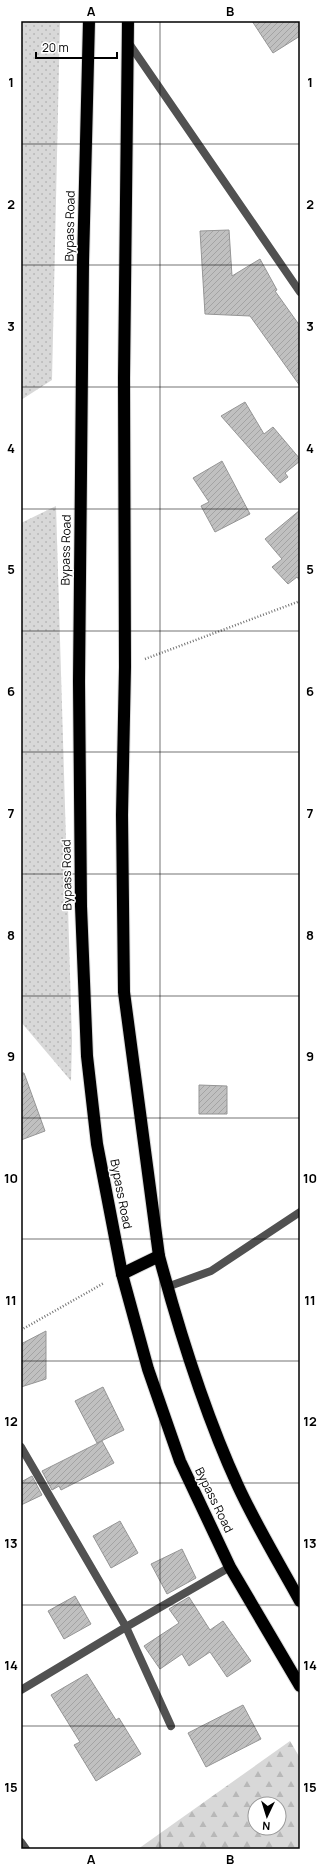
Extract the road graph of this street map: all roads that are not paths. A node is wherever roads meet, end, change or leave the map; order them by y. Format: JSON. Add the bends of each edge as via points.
{"nodes":[{"id":1,"x":89,"y":21,"type":"edge"},
{"id":2,"x":128,"y":21,"type":"edge"},
{"id":3,"x":128,"y":42,"type":"junction"},
{"id":4,"x":300,"y":292,"type":"edge"},
{"id":5,"x":300,"y":1212,"type":"edge"},
{"id":6,"x":159,"y":1256,"type":"junction"},
{"id":7,"x":122,"y":1274,"type":"junction"},
{"id":8,"x":167,"y":1287,"type":"junction"},
{"id":9,"x":21,"y":1447,"type":"edge"},
{"id":10,"x":230,"y":1567,"type":"junction"},
{"id":11,"x":300,"y":1601,"type":"edge"},
{"id":12,"x":126,"y":1627,"type":"junction"},
{"id":13,"x":300,"y":1686,"type":"edge"},
{"id":14,"x":21,"y":1690,"type":"edge"},
{"id":15,"x":172,"y":1726,"type":"dead end"},
{"id":16,"x":21,"y":1842,"type":"edge"},
{"id":17,"x":26,"y":1849,"type":"edge"}],
"edges":[{"from":1,"to":7,"type":"highway","name":"Bypass Road","via":[[83,263],[79,658],[81,906],[87,1056],[96,1144]]},
{"from":2,"to":3,"type":"highway"},
{"from":3,"to":4,"type":"street"},
{"from":3,"to":6,"type":"highway","via":[[122,815],[124,992]]},
{"from":5,"to":8,"type":"street","via":[[211,1271]]},
{"from":6,"to":7,"type":"highway"},
{"from":6,"to":8,"type":"highway"},
{"from":7,"to":10,"type":"highway","name":"Bypass Road","via":[[148,1369],[180,1461]]},
{"from":8,"to":11,"type":"highway","via":[[208,1416],[238,1487]]},
{"from":9,"to":12,"type":"street"},
{"from":10,"to":12,"type":"street"},
{"from":10,"to":13,"type":"highway","name":"Bypass Road"},
{"from":12,"to":14,"type":"street"},
{"from":12,"to":15,"type":"street"},
{"from":16,"to":17,"type":"street"}]}
